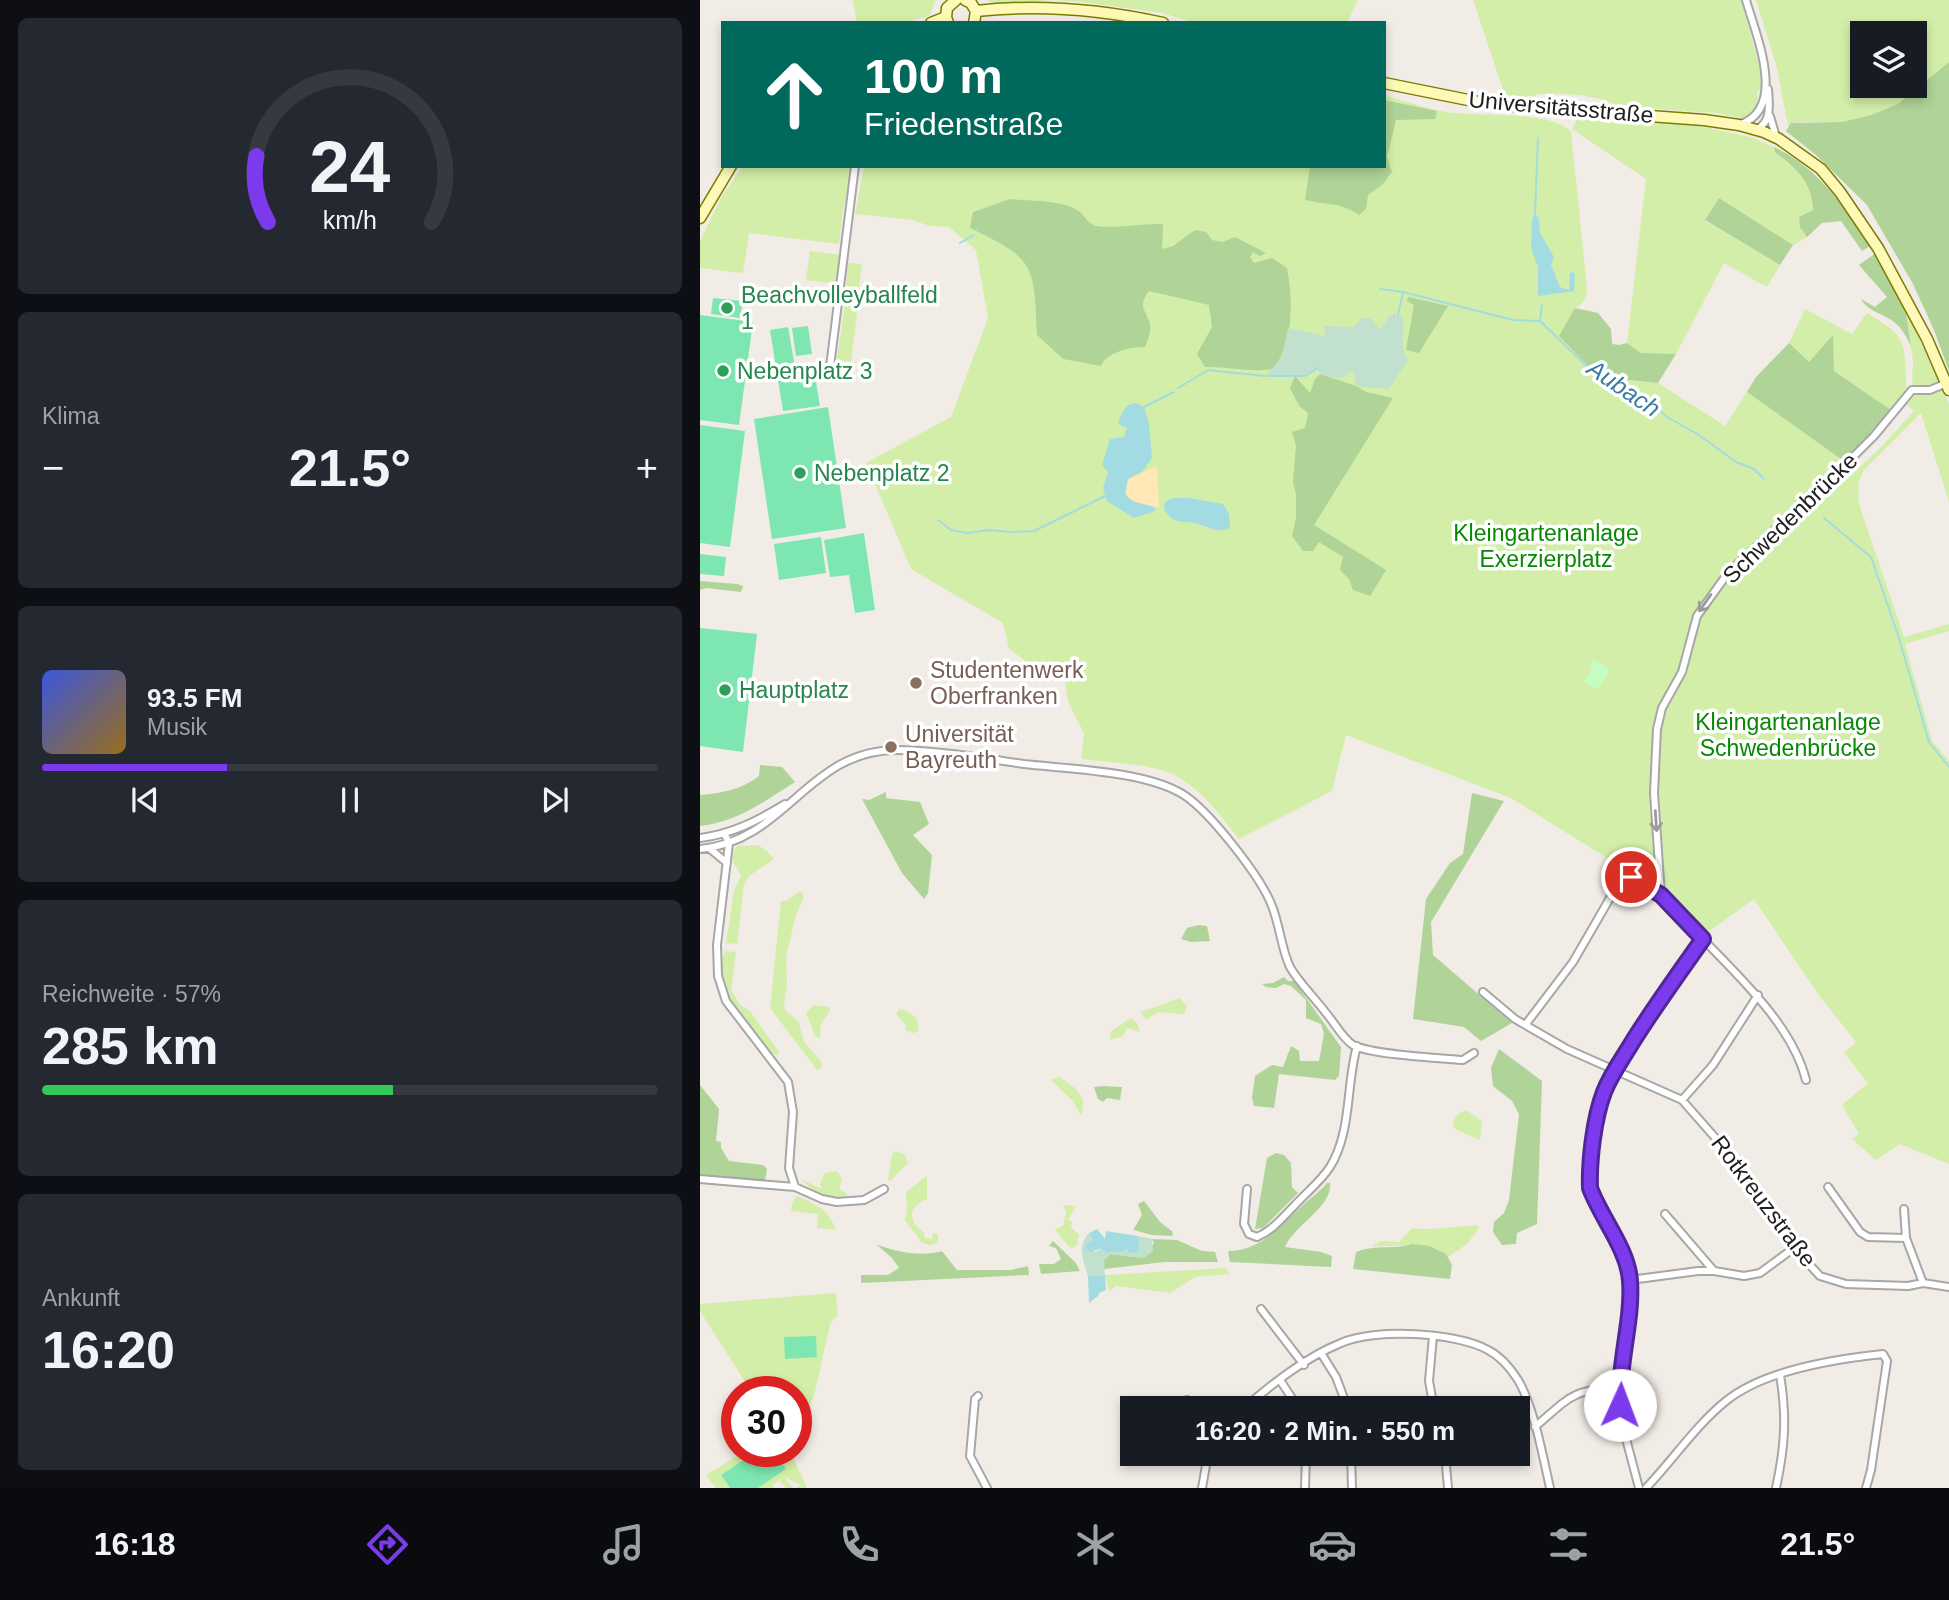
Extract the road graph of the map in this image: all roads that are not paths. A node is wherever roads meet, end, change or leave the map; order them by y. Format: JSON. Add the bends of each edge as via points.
{"nodes":[{"id":1,"x":957,"y":0,"type":"edge"},
{"id":2,"x":965,"y":0,"type":"edge"},
{"id":3,"x":1746,"y":0,"type":"edge"},
{"id":4,"x":976,"y":11,"type":"junction"},
{"id":5,"x":947,"y":20,"type":"edge"},
{"id":6,"x":974,"y":21,"type":"edge"},
{"id":7,"x":1153,"y":21,"type":"edge"},
{"id":8,"x":1767,"y":81,"type":"junction"},
{"id":9,"x":1386,"y":83,"type":"edge"},
{"id":10,"x":1769,"y":103,"type":"junction"},
{"id":11,"x":1739,"y":125,"type":"junction"},
{"id":12,"x":1755,"y":130,"type":"junction"},
{"id":13,"x":1776,"y":137,"type":"junction"},
{"id":14,"x":730,"y":168,"type":"edge"},
{"id":15,"x":855,"y":168,"type":"edge"},
{"id":16,"x":700,"y":218,"type":"edge"},
{"id":17,"x":830,"y":366,"type":"dead end"},
{"id":18,"x":1948,"y":386,"type":"edge"},
{"id":19,"x":795,"y":797,"type":"junction"},
{"id":20,"x":726,"y":835,"type":"junction"},
{"id":21,"x":700,"y":838,"type":"edge"},
{"id":22,"x":729,"y":843,"type":"junction"},
{"id":23,"x":709,"y":848,"type":"junction"},
{"id":24,"x":700,"y":849,"type":"edge"},
{"id":25,"x":727,"y":863,"type":"junction"},
{"id":26,"x":1661,"y":895,"type":"junction"},
{"id":27,"x":1703,"y":939,"type":"junction"},
{"id":28,"x":1483,"y":992,"type":"dead end"},
{"id":29,"x":1758,"y":995,"type":"junction"},
{"id":30,"x":1526,"y":1024,"type":"junction"},
{"id":31,"x":1357,"y":1046,"type":"junction"},
{"id":32,"x":1474,"y":1053,"type":"dead end"},
{"id":33,"x":1615,"y":1070,"type":"junction"},
{"id":34,"x":1806,"y":1080,"type":"dead end"},
{"id":35,"x":1682,"y":1100,"type":"junction"},
{"id":36,"x":700,"y":1179,"type":"edge"},
{"id":37,"x":795,"y":1187,"type":"junction"},
{"id":38,"x":1828,"y":1187,"type":"dead end"},
{"id":39,"x":884,"y":1188,"type":"dead end"},
{"id":40,"x":1247,"y":1189,"type":"dead end"},
{"id":41,"x":1904,"y":1209,"type":"dead end"},
{"id":42,"x":1665,"y":1214,"type":"dead end"},
{"id":43,"x":1906,"y":1238,"type":"junction"},
{"id":44,"x":1794,"y":1248,"type":"junction"},
{"id":45,"x":1714,"y":1270,"type":"junction"},
{"id":46,"x":1630,"y":1280,"type":"junction"},
{"id":47,"x":1923,"y":1283,"type":"junction"},
{"id":48,"x":1949,"y":1287,"type":"edge"},
{"id":49,"x":1261,"y":1309,"type":"dead end"},
{"id":50,"x":1433,"y":1336,"type":"junction"},
{"id":51,"x":1321,"y":1353,"type":"junction"},
{"id":52,"x":1304,"y":1365,"type":"junction"},
{"id":53,"x":1780,"y":1375,"type":"junction"},
{"id":54,"x":1280,"y":1380,"type":"junction"},
{"id":55,"x":1619,"y":1387,"type":"junction"},
{"id":56,"x":978,"y":1396,"type":"dead end"},
{"id":57,"x":1260,"y":1396,"type":"edge"},
{"id":58,"x":1290,"y":1396,"type":"edge"},
{"id":59,"x":1344,"y":1396,"type":"edge"},
{"id":60,"x":1432,"y":1396,"type":"edge"},
{"id":61,"x":1535,"y":1427,"type":"junction"},
{"id":62,"x":1206,"y":1466,"type":"edge"},
{"id":63,"x":1306,"y":1466,"type":"edge"},
{"id":64,"x":1351,"y":1466,"type":"edge"},
{"id":65,"x":1446,"y":1466,"type":"edge"},
{"id":66,"x":987,"y":1488,"type":"edge"},
{"id":67,"x":1202,"y":1488,"type":"edge"},
{"id":68,"x":1305,"y":1488,"type":"edge"},
{"id":69,"x":1352,"y":1488,"type":"edge"},
{"id":70,"x":1448,"y":1488,"type":"edge"},
{"id":71,"x":1550,"y":1488,"type":"edge"},
{"id":72,"x":1639,"y":1488,"type":"edge"},
{"id":73,"x":1646,"y":1488,"type":"edge"},
{"id":74,"x":1776,"y":1488,"type":"edge"},
{"id":75,"x":1866,"y":1488,"type":"edge"}],
"edges":[{"from":1,"to":5,"type":"main road","via":[[947,8]]},
{"from":2,"to":4,"type":"main road"},
{"from":3,"to":8,"type":"street"},
{"from":4,"to":6,"type":"main road"},
{"from":4,"to":7,"type":"main road","via":[[1061,8]]},
{"from":8,"to":10,"type":"street"},
{"from":8,"to":11,"type":"street","via":[[1758,110],[1751,120]]},
{"from":9,"to":11,"type":"main road","name":"Universitätsstraße","via":[[1488,104]]},
{"from":10,"to":12,"type":"street","via":[[1767,121]]},
{"from":10,"to":13,"type":"street"},
{"from":11,"to":12,"type":"main road","name":"Universitätsstraße"},
{"from":12,"to":13,"type":"main road","name":"Universitätsstraße"},
{"from":13,"to":18,"type":"main road","name":"Universitätsstraße","via":[[1821,169],[1858,217],[1912,310]]},
{"from":14,"to":16,"type":"main road"},
{"from":15,"to":17,"type":"street"},
{"from":18,"to":26,"type":"street","name":"Schwedenbrücke","one_way":true,"via":[[1912,390],[1874,436],[1728,573],[1693,625],[1682,672],[1662,708],[1657,729],[1654,793]]},
{"from":19,"to":20,"type":"street"},
{"from":19,"to":22,"type":"street","via":[[755,832]]},
{"from":19,"to":31,"type":"street","via":[[850,758],[899,750],[1138,778],[1184,795],[1256,877],[1272,906],[1291,969]]},
{"from":20,"to":21,"type":"street"},
{"from":20,"to":22,"type":"street"},
{"from":22,"to":23,"type":"street"},
{"from":22,"to":25,"type":"street"},
{"from":23,"to":24,"type":"street"},
{"from":23,"to":25,"type":"street"},
{"from":25,"to":37,"type":"street","via":[[718,976],[726,1001],[788,1082],[793,1112],[789,1168]]},
{"from":26,"to":27,"type":"street"},
{"from":26,"to":30,"type":"street","via":[[1631,877],[1621,879],[1573,962]]},
{"from":27,"to":29,"type":"street"},
{"from":27,"to":33,"type":"street"},
{"from":28,"to":30,"type":"street","name":"Rotkreuzstraße"},
{"from":29,"to":34,"type":"street","via":[[1801,1061]]},
{"from":29,"to":35,"type":"street","via":[[1713,1065]]},
{"from":30,"to":33,"type":"street","name":"Rotkreuzstraße"},
{"from":31,"to":32,"type":"street","via":[[1463,1060]]},
{"from":31,"to":40,"type":"street","via":[[1341,1142],[1324,1175],[1257,1237],[1249,1234],[1244,1224]]},
{"from":33,"to":35,"type":"street","name":"Rotkreuzstraße"},
{"from":33,"to":46,"type":"street","via":[[1598,1114],[1590,1188]]},
{"from":35,"to":44,"type":"street","name":"Rotkreuzstraße","via":[[1733,1158]]},
{"from":36,"to":37,"type":"street"},
{"from":37,"to":39,"type":"street","via":[[822,1199],[853,1202]]},
{"from":38,"to":43,"type":"street","via":[[1860,1232],[1868,1237]]},
{"from":41,"to":43,"type":"street"},
{"from":42,"to":45,"type":"street"},
{"from":43,"to":47,"type":"street"},
{"from":44,"to":45,"type":"street","via":[[1760,1273],[1744,1276]]},
{"from":44,"to":47,"type":"street","name":"Rotkreuzstraße","via":[[1820,1276],[1846,1284]]},
{"from":45,"to":46,"type":"street"},
{"from":46,"to":55,"type":"street"},
{"from":47,"to":48,"type":"street","name":"Rotkreuzstraße"},
{"from":49,"to":52,"type":"street"},
{"from":50,"to":51,"type":"street","via":[[1378,1334],[1351,1339]]},
{"from":50,"to":60,"type":"street"},
{"from":50,"to":61,"type":"street","via":[[1491,1351],[1507,1365],[1519,1381]]},
{"from":51,"to":52,"type":"street"},
{"from":51,"to":59,"type":"street"},
{"from":52,"to":54,"type":"street"},
{"from":53,"to":73,"type":"street","via":[[1727,1400]]},
{"from":53,"to":74,"type":"street","via":[[1786,1410]]},
{"from":53,"to":75,"type":"street","via":[[1838,1359],[1883,1354],[1887,1361]]},
{"from":54,"to":57,"type":"street"},
{"from":54,"to":58,"type":"street"},
{"from":55,"to":61,"type":"street","via":[[1578,1393]]},
{"from":55,"to":72,"type":"street","via":[[1623,1431]]},
{"from":56,"to":66,"type":"street","via":[[970,1456]]},
{"from":61,"to":71,"type":"street"},
{"from":62,"to":67,"type":"street"},
{"from":63,"to":68,"type":"street"},
{"from":64,"to":69,"type":"street"},
{"from":65,"to":70,"type":"street"}]}
